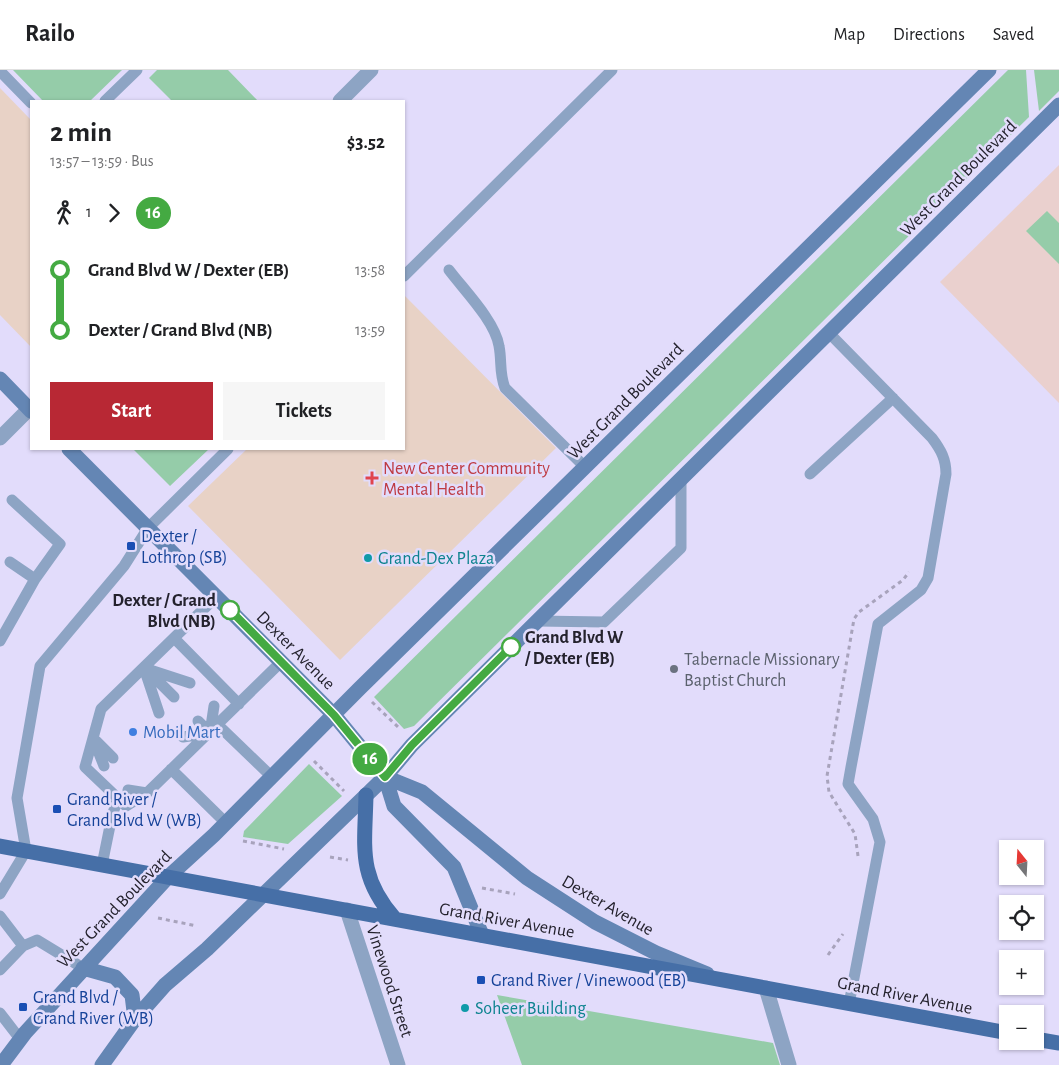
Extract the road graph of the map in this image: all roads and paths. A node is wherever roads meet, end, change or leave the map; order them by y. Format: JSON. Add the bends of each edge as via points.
{"nodes":[{"id":1,"x":137,"y":70,"type":"edge"},
{"id":2,"x":371,"y":70,"type":"edge"},
{"id":3,"x":612,"y":70,"type":"edge"},
{"id":4,"x":0,"y":71,"type":"edge"},
{"id":5,"x":985,"y":71,"type":"edge"},
{"id":6,"x":107,"y":100,"type":"edge"},
{"id":7,"x":341,"y":100,"type":"edge"},
{"id":8,"x":30,"y":102,"type":"edge"},
{"id":9,"x":1059,"y":105,"type":"edge"},
{"id":10,"x":450,"y":270,"type":"dead end"},
{"id":11,"x":405,"y":275,"type":"edge"},
{"id":12,"x":829,"y":333,"type":"junction"},
{"id":13,"x":0,"y":380,"type":"edge"},
{"id":14,"x":892,"y":398,"type":"junction"},
{"id":15,"x":30,"y":408,"type":"edge"},
{"id":16,"x":30,"y":410,"type":"edge"},
{"id":17,"x":0,"y":438,"type":"edge"},
{"id":18,"x":70,"y":450,"type":"edge"},
{"id":19,"x":227,"y":450,"type":"edge"},
{"id":20,"x":585,"y":467,"type":"junction"},
{"id":21,"x":810,"y":474,"type":"dead end"},
{"id":22,"x":681,"y":479,"type":"junction"},
{"id":23,"x":12,"y":500,"type":"dead end"},
{"id":24,"x":148,"y":528,"type":"junction"},
{"id":25,"x":10,"y":562,"type":"dead end"},
{"id":26,"x":35,"y":579,"type":"junction"},
{"id":27,"x":216,"y":597,"type":"junction"},
{"id":28,"x":537,"y":621,"type":"junction"},
{"id":29,"x":174,"y":638,"type":"junction"},
{"id":30,"x":0,"y":641,"type":"edge"},
{"id":31,"x":281,"y":662,"type":"junction"},
{"id":32,"x":144,"y":668,"type":"junction"},
{"id":33,"x":190,"y":683,"type":"dead end"},
{"id":34,"x":174,"y":697,"type":"dead end"},
{"id":35,"x":367,"y":697,"type":"dead end"},
{"id":36,"x":239,"y":704,"type":"junction"},
{"id":37,"x":214,"y":706,"type":"dead end"},
{"id":38,"x":159,"y":713,"type":"dead end"},
{"id":39,"x":334,"y":715,"type":"junction"},
{"id":40,"x":198,"y":721,"type":"dead end"},
{"id":41,"x":214,"y":728,"type":"junction"},
{"id":42,"x":398,"y":728,"type":"dead end"},
{"id":43,"x":183,"y":737,"type":"dead end"},
{"id":44,"x":93,"y":738,"type":"junction"},
{"id":45,"x":309,"y":755,"type":"dead end"},
{"id":46,"x":113,"y":758,"type":"dead end"},
{"id":47,"x":104,"y":766,"type":"dead end"},
{"id":48,"x":172,"y":769,"type":"junction"},
{"id":49,"x":272,"y":777,"type":"junction"},
{"id":50,"x":385,"y":777,"type":"junction"},
{"id":51,"x":136,"y":782,"type":"dead end"},
{"id":52,"x":128,"y":790,"type":"dead end"},
{"id":53,"x":344,"y":791,"type":"dead end"},
{"id":54,"x":146,"y":793,"type":"junction"},
{"id":55,"x":366,"y":795,"type":"junction"},
{"id":56,"x":118,"y":798,"type":"junction"},
{"id":57,"x":226,"y":823,"type":"junction"},
{"id":58,"x":243,"y":841,"type":"dead end"},
{"id":59,"x":0,"y":846,"type":"edge"},
{"id":60,"x":285,"y":849,"type":"dead end"},
{"id":61,"x":26,"y":851,"type":"junction"},
{"id":62,"x":326,"y":857,"type":"dead end"},
{"id":63,"x":349,"y":861,"type":"dead end"},
{"id":64,"x":102,"y":864,"type":"junction"},
{"id":65,"x":168,"y":877,"type":"junction"},
{"id":66,"x":481,"y":888,"type":"dead end"},
{"id":67,"x":0,"y":894,"type":"edge"},
{"id":68,"x":264,"y":894,"type":"junction"},
{"id":69,"x":519,"y":895,"type":"dead end"},
{"id":70,"x":347,"y":910,"type":"junction"},
{"id":71,"x":0,"y":916,"type":"edge"},
{"id":72,"x":158,"y":918,"type":"dead end"},
{"id":73,"x":395,"y":919,"type":"junction"},
{"id":74,"x":196,"y":926,"type":"dead end"},
{"id":75,"x":482,"y":935,"type":"junction"},
{"id":76,"x":23,"y":946,"type":"junction"},
{"id":77,"x":82,"y":968,"type":"junction"},
{"id":78,"x":0,"y":970,"type":"edge"},
{"id":79,"x":725,"y":980,"type":"junction"},
{"id":80,"x":766,"y":988,"type":"junction"},
{"id":81,"x":849,"y":1004,"type":"junction"},
{"id":82,"x":0,"y":1013,"type":"edge"},
{"id":83,"x":135,"y":1018,"type":"junction"},
{"id":84,"x":999,"y":1031,"type":"edge"},
{"id":85,"x":20,"y":1039,"type":"junction"},
{"id":86,"x":1044,"y":1040,"type":"edge"},
{"id":87,"x":1059,"y":1043,"type":"edge"},
{"id":88,"x":1,"y":1064,"type":"edge"},
{"id":89,"x":102,"y":1065,"type":"edge"},
{"id":90,"x":398,"y":1065,"type":"edge"},
{"id":91,"x":788,"y":1065,"type":"edge"}],
"edges":[{"from":1,"to":6,"type":"lane"},
{"from":2,"to":7,"type":"street"},
{"from":3,"to":11,"type":"lane"},
{"from":4,"to":8,"type":"lane"},
{"from":5,"to":20,"type":"main road","name":"West Grand Boulevard"},
{"from":9,"to":12,"type":"main road","name":"West Grand Boulevard"},
{"from":10,"to":20,"type":"lane","via":[[494,329],[499,346],[500,377],[505,388]]},
{"from":12,"to":14,"type":"lane"},
{"from":12,"to":22,"type":"main road","name":"West Grand Boulevard"},
{"from":13,"to":15,"type":"main road"},
{"from":14,"to":21,"type":"lane"},
{"from":14,"to":81,"type":"lane","via":[[942,452],[946,474],[928,578],[921,590],[878,624],[848,784],[873,819],[880,842]]},
{"from":16,"to":17,"type":"street"},
{"from":18,"to":24,"type":"main road","name":"Dexter Avenue"},
{"from":19,"to":24,"type":"lane"},
{"from":20,"to":39,"type":"main road","name":"West Grand Boulevard"},
{"from":22,"to":28,"type":"main road","name":"West Grand Boulevard"},
{"from":22,"to":28,"type":"lane","via":[[681,548],[604,622]]},
{"from":23,"to":26,"type":"lane","via":[[60,544]]},
{"from":24,"to":27,"type":"main road","name":"Dexter Avenue"},
{"from":24,"to":61,"type":"lane","via":[[124,566],[40,666],[17,798]]},
{"from":25,"to":26,"type":"lane"},
{"from":26,"to":30,"type":"lane"},
{"from":27,"to":29,"type":"lane"},
{"from":27,"to":31,"type":"main road","name":"Dexter Avenue"},
{"from":28,"to":50,"type":"main road","name":"West Grand Boulevard","via":[[412,745]]},
{"from":29,"to":32,"type":"lane"},
{"from":29,"to":36,"type":"lane"},
{"from":31,"to":36,"type":"lane"},
{"from":31,"to":39,"type":"main road","name":"Dexter Avenue"},
{"from":32,"to":33,"type":"lane"},
{"from":32,"to":34,"type":"lane"},
{"from":32,"to":38,"type":"lane"},
{"from":32,"to":44,"type":"lane","via":[[101,709]]},
{"from":35,"to":42,"type":"path"},
{"from":36,"to":41,"type":"lane"},
{"from":37,"to":41,"type":"lane"},
{"from":39,"to":49,"type":"main road","name":"West Grand Boulevard"},
{"from":39,"to":50,"type":"main road","name":"Dexter Avenue"},
{"from":40,"to":41,"type":"lane"},
{"from":41,"to":43,"type":"lane"},
{"from":41,"to":48,"type":"lane"},
{"from":41,"to":49,"type":"lane"},
{"from":44,"to":46,"type":"lane"},
{"from":44,"to":47,"type":"lane"},
{"from":44,"to":56,"type":"lane","via":[[86,767]]},
{"from":45,"to":53,"type":"path"},
{"from":48,"to":54,"type":"lane"},
{"from":48,"to":57,"type":"lane"},
{"from":49,"to":57,"type":"main road","name":"West Grand Boulevard"},
{"from":50,"to":55,"type":"main road","name":"West Grand Boulevard"},
{"from":50,"to":75,"type":"main road","name":"Dexter Avenue","via":[[394,806],[454,867]]},
{"from":50,"to":79,"type":"main road","name":"Dexter Avenue","via":[[422,792],[527,878],[595,922],[656,953]]},
{"from":51,"to":54,"type":"lane"},
{"from":52,"to":54,"type":"lane"},
{"from":54,"to":56,"type":"lane","via":[[126,806]]},
{"from":55,"to":68,"type":"main road","name":"West Grand Boulevard"},
{"from":55,"to":73,"type":"main road","via":[[364,846],[368,878],[382,905]]},
{"from":56,"to":64,"type":"lane"},
{"from":57,"to":65,"type":"main road","name":"West Grand Boulevard"},
{"from":58,"to":60,"type":"path"},
{"from":59,"to":61,"type":"main road","name":"Grand River Avenue"},
{"from":61,"to":64,"type":"main road","name":"Grand River Avenue"},
{"from":61,"to":67,"type":"lane"},
{"from":62,"to":63,"type":"path"},
{"from":64,"to":65,"type":"main road","name":"Grand River Avenue"},
{"from":65,"to":68,"type":"main road","name":"Grand River Avenue"},
{"from":65,"to":77,"type":"main road","name":"West Grand Boulevard"},
{"from":66,"to":69,"type":"path"},
{"from":68,"to":70,"type":"main road","name":"Grand River Avenue"},
{"from":68,"to":83,"type":"main road","name":"West Grand Boulevard"},
{"from":70,"to":73,"type":"main road","name":"Grand River Avenue"},
{"from":70,"to":90,"type":"street","name":"Vinewood Street"},
{"from":71,"to":76,"type":"lane"},
{"from":72,"to":74,"type":"path"},
{"from":73,"to":75,"type":"main road","name":"Grand River Avenue"},
{"from":75,"to":79,"type":"main road","name":"Grand River Avenue"},
{"from":76,"to":77,"type":"lane","via":[[37,940]]},
{"from":76,"to":78,"type":"lane"},
{"from":77,"to":83,"type":"main road","via":[[115,977],[132,995]]},
{"from":77,"to":85,"type":"main road","name":"West Grand Boulevard"},
{"from":79,"to":80,"type":"main road","name":"Grand River Avenue"},
{"from":80,"to":81,"type":"main road","name":"Grand River Avenue"},
{"from":80,"to":91,"type":"street"},
{"from":81,"to":84,"type":"main road","name":"Grand River Avenue"},
{"from":82,"to":85,"type":"lane"},
{"from":83,"to":89,"type":"main road","name":"West Grand Boulevard"},
{"from":85,"to":88,"type":"main road","name":"West Grand Boulevard"},
{"from":86,"to":87,"type":"main road"}]}
